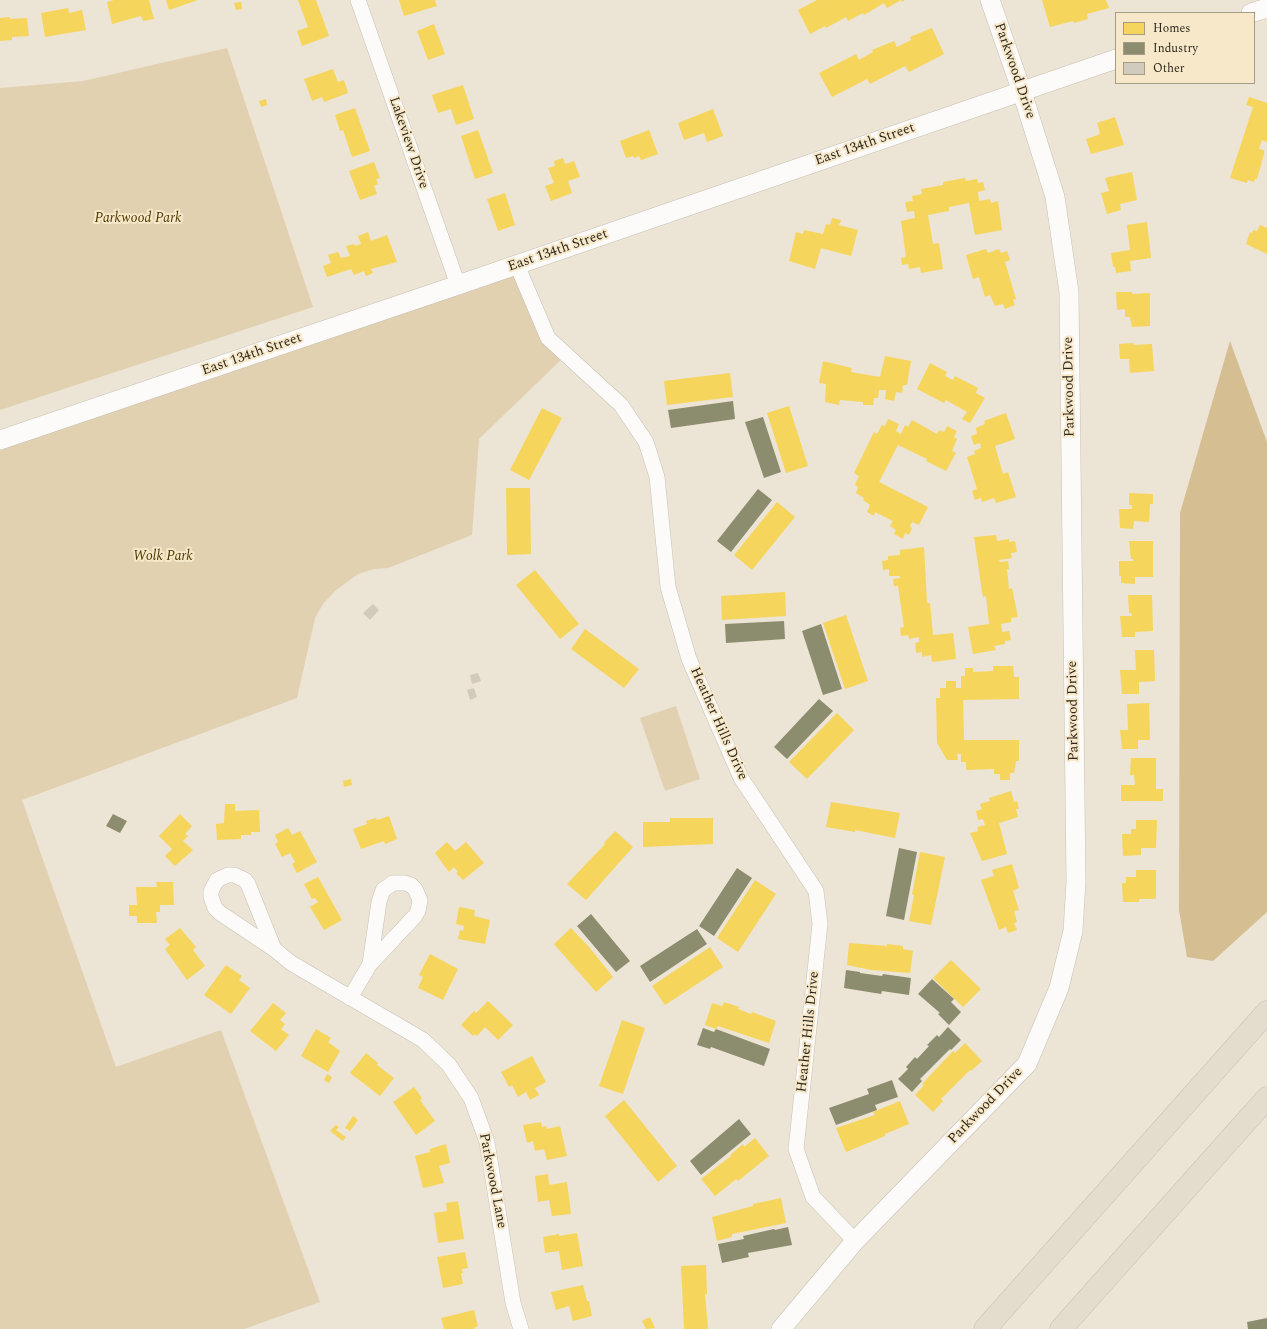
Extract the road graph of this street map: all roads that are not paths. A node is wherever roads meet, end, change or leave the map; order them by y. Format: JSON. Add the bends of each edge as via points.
{"nodes":[{"id":1,"x":358,"y":0,"type":"edge"},
{"id":2,"x":990,"y":0,"type":"edge"},
{"id":3,"x":1115,"y":59,"type":"edge"},
{"id":4,"x":1022,"y":92,"type":"junction"},
{"id":5,"x":517,"y":265,"type":"junction"},
{"id":6,"x":458,"y":285,"type":"junction"},
{"id":7,"x":0,"y":440,"type":"edge"},
{"id":8,"x":274,"y":949,"type":"junction"},
{"id":9,"x":370,"y":964,"type":"junction"},
{"id":10,"x":350,"y":998,"type":"junction"},
{"id":11,"x":1267,"y":1012,"type":"edge"},
{"id":12,"x":1267,"y":1098,"type":"edge"},
{"id":13,"x":855,"y":1241,"type":"junction"},
{"id":14,"x":521,"y":1329,"type":"edge"},
{"id":15,"x":782,"y":1329,"type":"edge"},
{"id":16,"x":985,"y":1329,"type":"edge"},
{"id":17,"x":1061,"y":1329,"type":"edge"}],
"edges":[{"from":1,"to":6,"type":"street","name":"Lakeview Drive"},
{"from":2,"to":4,"type":"street","name":"Parkwood Drive"},
{"from":3,"to":4,"type":"street","name":"East 134th Street"},
{"from":4,"to":5,"type":"street","name":"East 134th Street"},
{"from":4,"to":13,"type":"street","name":"Parkwood Drive","via":[[1055,197],[1069,292],[1076,882],[1073,931],[1058,988],[1027,1064]]},
{"from":5,"to":6,"type":"street","name":"East 134th Street"},
{"from":5,"to":13,"type":"street","name":"Heather Hills Drive","via":[[548,338],[621,405],[646,442],[657,477],[668,587],[689,660],[740,778],[816,891],[820,924],[796,1149],[813,1197]]},
{"from":6,"to":7,"type":"street","name":"East 134th Street"},
{"from":8,"to":8,"type":"street","name":"Parkwood Lane","via":[[245,880],[234,875],[217,880],[211,891],[215,908]]},
{"from":8,"to":10,"type":"street","name":"Parkwood Lane","via":[[291,963]]},
{"from":9,"to":9,"type":"street","via":[[418,911],[420,900],[411,885],[393,883],[383,890]]},
{"from":9,"to":10,"type":"street"},
{"from":10,"to":14,"type":"street","name":"Parkwood Lane","via":[[424,1040],[449,1065],[471,1098],[487,1142],[513,1303]]},
{"from":11,"to":16,"type":"highway"},
{"from":12,"to":17,"type":"highway"},
{"from":13,"to":15,"type":"street","name":"Parkwood Drive"}]}
